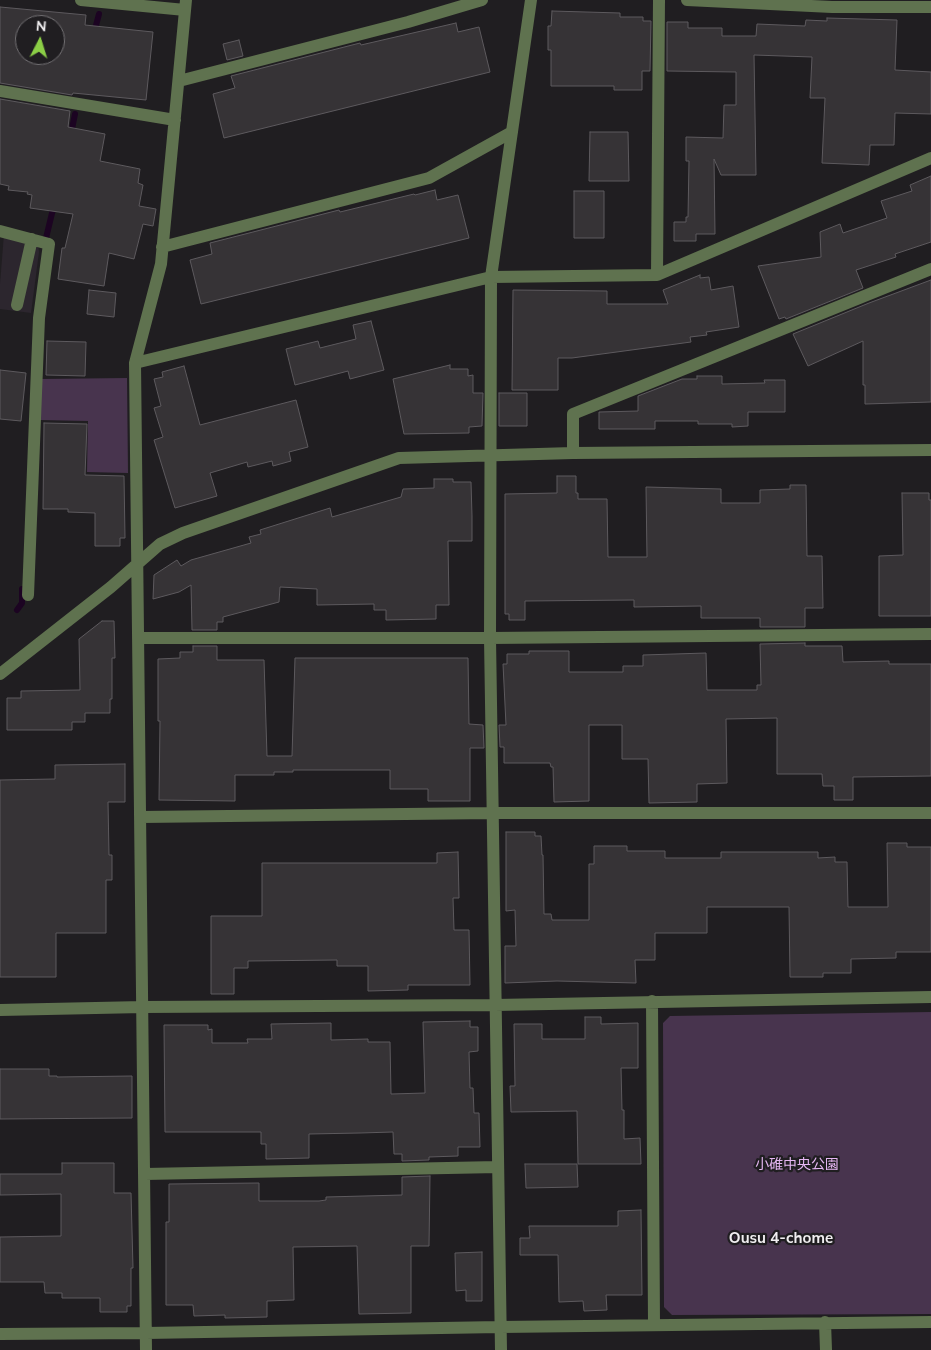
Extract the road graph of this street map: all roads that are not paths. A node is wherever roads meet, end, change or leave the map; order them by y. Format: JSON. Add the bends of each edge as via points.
{"nodes":[{"id":1,"x":81,"y":0,"type":"edge"},
{"id":2,"x":482,"y":0,"type":"edge"},
{"id":3,"x":531,"y":0,"type":"edge"},
{"id":4,"x":659,"y":0,"type":"edge"},
{"id":5,"x":687,"y":0,"type":"edge"},
{"id":6,"x":832,"y":4,"type":"edge"},
{"id":7,"x":186,"y":5,"type":"edge"},
{"id":8,"x":931,"y":7,"type":"edge"},
{"id":9,"x":179,"y":80,"type":"junction"},
{"id":10,"x":0,"y":91,"type":"edge"},
{"id":11,"x":175,"y":120,"type":"junction"},
{"id":12,"x":512,"y":132,"type":"junction"},
{"id":13,"x":931,"y":158,"type":"edge"},
{"id":14,"x":0,"y":231,"type":"edge"},
{"id":15,"x":32,"y":239,"type":"junction"},
{"id":16,"x":162,"y":248,"type":"junction"},
{"id":17,"x":931,"y":269,"type":"edge"},
{"id":18,"x":656,"y":275,"type":"junction"},
{"id":19,"x":492,"y":277,"type":"junction"},
{"id":20,"x":17,"y":305,"type":"dead end"},
{"id":21,"x":135,"y":363,"type":"junction"},
{"id":22,"x":931,"y":450,"type":"edge"},
{"id":23,"x":573,"y":452,"type":"junction"},
{"id":24,"x":491,"y":455,"type":"junction"},
{"id":25,"x":137,"y":563,"type":"junction"},
{"id":26,"x":28,"y":596,"type":"dead end"},
{"id":27,"x":931,"y":634,"type":"edge"},
{"id":28,"x":138,"y":638,"type":"junction"},
{"id":29,"x":490,"y":638,"type":"junction"},
{"id":30,"x":0,"y":674,"type":"edge"},
{"id":31,"x":492,"y":813,"type":"junction"},
{"id":32,"x":931,"y":813,"type":"edge"},
{"id":33,"x":141,"y":817,"type":"junction"},
{"id":34,"x":931,"y":997,"type":"edge"},
{"id":35,"x":652,"y":1001,"type":"junction"},
{"id":36,"x":495,"y":1005,"type":"junction"},
{"id":37,"x":143,"y":1007,"type":"junction"},
{"id":38,"x":0,"y":1010,"type":"edge"},
{"id":39,"x":498,"y":1167,"type":"junction"},
{"id":40,"x":145,"y":1174,"type":"junction"},
{"id":41,"x":825,"y":1322,"type":"junction"},
{"id":42,"x":931,"y":1322,"type":"edge"},
{"id":43,"x":654,"y":1324,"type":"junction"},
{"id":44,"x":500,"y":1327,"type":"junction"},
{"id":45,"x":146,"y":1333,"type":"junction"},
{"id":46,"x":0,"y":1334,"type":"edge"},
{"id":47,"x":146,"y":1350,"type":"edge"},
{"id":48,"x":501,"y":1350,"type":"edge"},
{"id":49,"x":826,"y":1350,"type":"edge"}],
"edges":[{"from":1,"to":7,"type":"street"},
{"from":2,"to":9,"type":"street"},
{"from":3,"to":12,"type":"street"},
{"from":4,"to":18,"type":"street"},
{"from":5,"to":6,"type":"street"},
{"from":6,"to":8,"type":"street"},
{"from":7,"to":9,"type":"street"},
{"from":9,"to":11,"type":"street"},
{"from":10,"to":11,"type":"street"},
{"from":11,"to":16,"type":"street"},
{"from":12,"to":16,"type":"street","via":[[429,178]]},
{"from":12,"to":19,"type":"street"},
{"from":13,"to":18,"type":"street"},
{"from":14,"to":15,"type":"street"},
{"from":15,"to":20,"type":"street"},
{"from":15,"to":26,"type":"street","via":[[49,244],[39,318]]},
{"from":16,"to":21,"type":"street","via":[[161,264]]},
{"from":17,"to":23,"type":"street","via":[[573,414]]},
{"from":18,"to":19,"type":"street"},
{"from":19,"to":21,"type":"street"},
{"from":19,"to":24,"type":"street"},
{"from":21,"to":25,"type":"street"},
{"from":22,"to":23,"type":"street"},
{"from":23,"to":24,"type":"street"},
{"from":24,"to":25,"type":"street","via":[[399,458],[183,533],[160,544]]},
{"from":24,"to":29,"type":"street"},
{"from":25,"to":28,"type":"street"},
{"from":25,"to":30,"type":"street","via":[[112,587]]},
{"from":27,"to":29,"type":"street"},
{"from":28,"to":29,"type":"street"},
{"from":28,"to":33,"type":"street"},
{"from":29,"to":31,"type":"street"},
{"from":31,"to":32,"type":"street"},
{"from":31,"to":33,"type":"street"},
{"from":31,"to":36,"type":"street"},
{"from":33,"to":37,"type":"street"},
{"from":34,"to":35,"type":"street"},
{"from":35,"to":36,"type":"street"},
{"from":35,"to":43,"type":"street"},
{"from":36,"to":37,"type":"street"},
{"from":36,"to":39,"type":"street"},
{"from":37,"to":38,"type":"street"},
{"from":37,"to":40,"type":"street"},
{"from":39,"to":40,"type":"street"},
{"from":39,"to":44,"type":"street"},
{"from":40,"to":45,"type":"street"},
{"from":41,"to":42,"type":"street"},
{"from":41,"to":43,"type":"street"},
{"from":41,"to":49,"type":"street"},
{"from":43,"to":44,"type":"street"},
{"from":44,"to":45,"type":"street"},
{"from":44,"to":48,"type":"street"},
{"from":45,"to":46,"type":"street"},
{"from":45,"to":47,"type":"street"}]}
